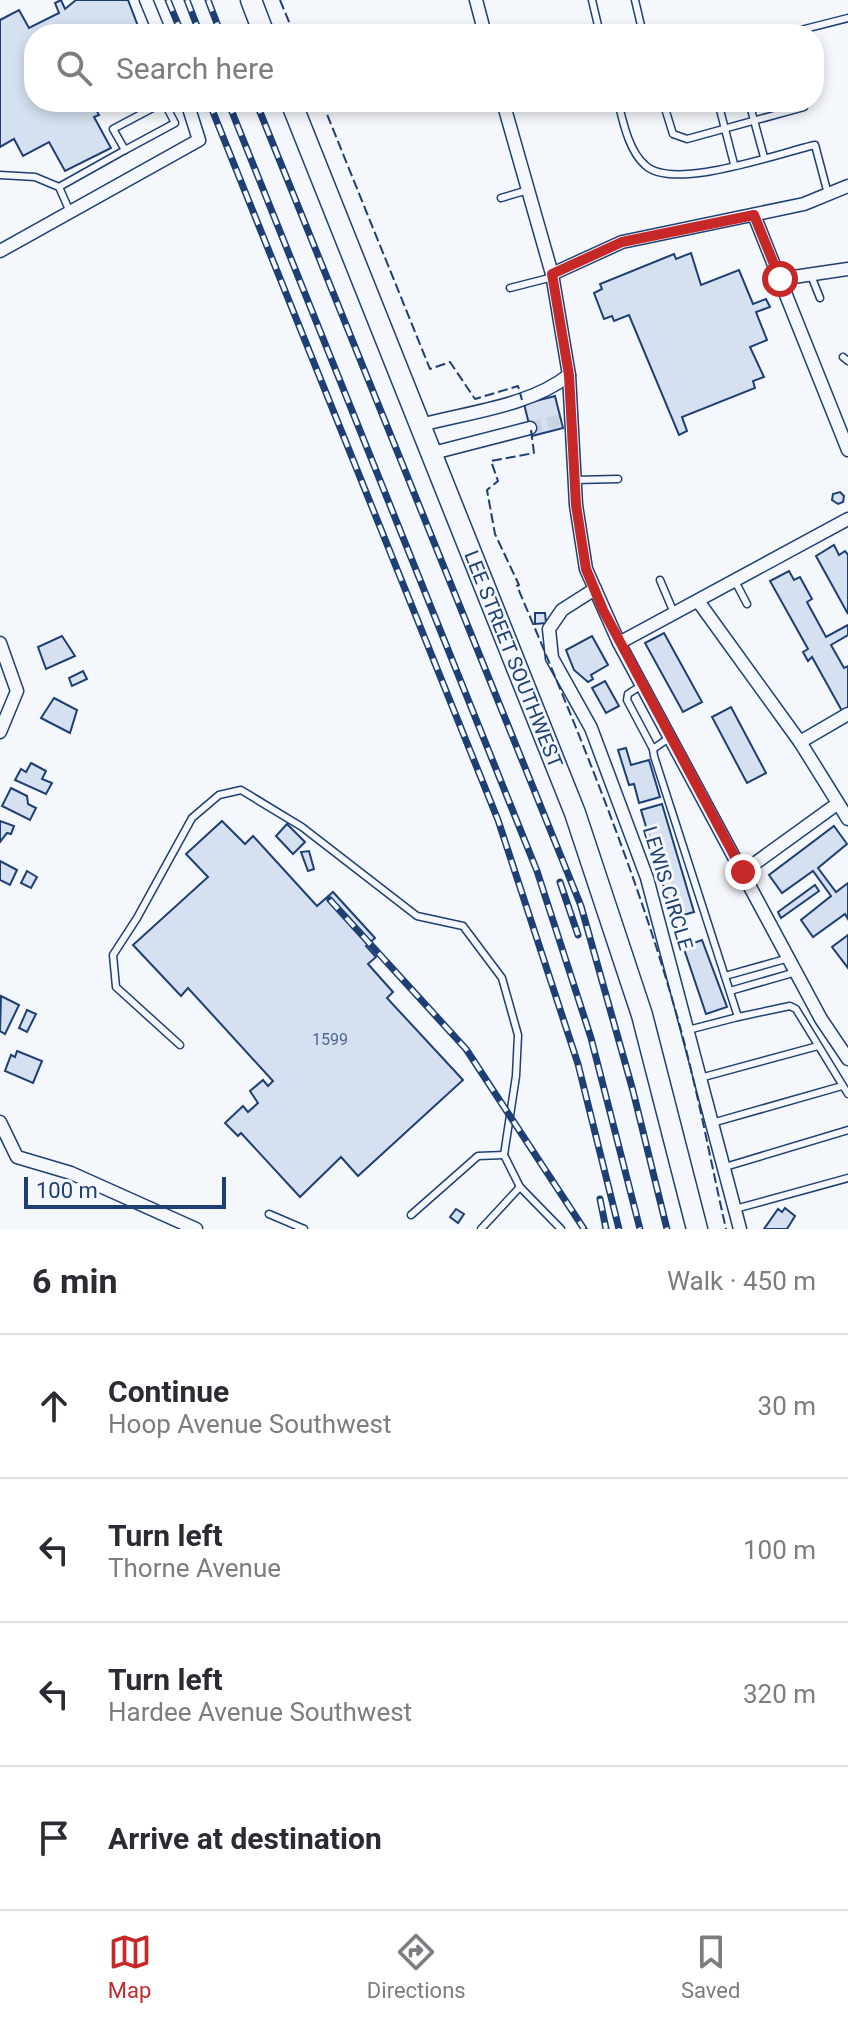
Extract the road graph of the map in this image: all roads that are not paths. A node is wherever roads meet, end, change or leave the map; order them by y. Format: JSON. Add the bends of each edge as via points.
{"nodes":[{"id":1,"x":146,"y":0,"type":"edge"},
{"id":2,"x":251,"y":0,"type":"edge"},
{"id":3,"x":476,"y":0,"type":"edge"},
{"id":4,"x":592,"y":0,"type":"edge"},
{"id":5,"x":635,"y":0,"type":"edge"},
{"id":6,"x":848,"y":18,"type":"edge"},
{"id":7,"x":156,"y":24,"type":"edge"},
{"id":8,"x":260,"y":24,"type":"edge"},
{"id":9,"x":482,"y":24,"type":"edge"},
{"id":10,"x":598,"y":24,"type":"edge"},
{"id":11,"x":641,"y":24,"type":"edge"},
{"id":12,"x":824,"y":24,"type":"edge"},
{"id":13,"x":145,"y":112,"type":"edge"},
{"id":14,"x":169,"y":112,"type":"edge"},
{"id":15,"x":190,"y":112,"type":"edge"},
{"id":16,"x":295,"y":112,"type":"edge"},
{"id":17,"x":506,"y":112,"type":"edge"},
{"id":18,"x":622,"y":112,"type":"edge"},
{"id":19,"x":666,"y":112,"type":"edge"},
{"id":20,"x":721,"y":112,"type":"edge"},
{"id":21,"x":752,"y":112,"type":"edge"},
{"id":22,"x":785,"y":112,"type":"edge"},
{"id":23,"x":754,"y":120,"type":"junction"},
{"id":24,"x":725,"y":129,"type":"junction"},
{"id":25,"x":125,"y":150,"type":"junction"},
{"id":26,"x":764,"y":157,"type":"junction"},
{"id":27,"x":734,"y":164,"type":"junction"},
{"id":28,"x":0,"y":175,"type":"edge"},
{"id":29,"x":848,"y":186,"type":"edge"},
{"id":30,"x":59,"y":187,"type":"junction"},
{"id":31,"x":528,"y":190,"type":"junction"},
{"id":32,"x":828,"y":195,"type":"junction"},
{"id":33,"x":501,"y":198,"type":"dead end"},
{"id":34,"x":70,"y":212,"type":"junction"},
{"id":35,"x":754,"y":215,"type":"junction"},
{"id":36,"x":0,"y":251,"type":"edge"},
{"id":37,"x":848,"y":269,"type":"edge"},
{"id":38,"x":810,"y":273,"type":"junction"},
{"id":39,"x":553,"y":276,"type":"junction"},
{"id":40,"x":780,"y":279,"type":"junction"},
{"id":41,"x":510,"y":288,"type":"dead end"},
{"id":42,"x":820,"y":298,"type":"dead end"},
{"id":43,"x":569,"y":375,"type":"junction"},
{"id":44,"x":421,"y":425,"type":"junction"},
{"id":45,"x":530,"y":428,"type":"tunnel mouth"},
{"id":46,"x":848,"y":450,"type":"edge"},
{"id":47,"x":433,"y":453,"type":"junction"},
{"id":48,"x":618,"y":479,"type":"dead end"},
{"id":49,"x":574,"y":480,"type":"junction"},
{"id":50,"x":848,"y":519,"type":"edge"},
{"id":51,"x":660,"y":580,"type":"dead end"},
{"id":52,"x":735,"y":581,"type":"junction"},
{"id":53,"x":595,"y":589,"type":"junction"},
{"id":54,"x":698,"y":601,"type":"junction"},
{"id":55,"x":747,"y":604,"type":"dead end"},
{"id":56,"x":674,"y":613,"type":"junction"},
{"id":57,"x":0,"y":643,"type":"edge"},
{"id":58,"x":619,"y":643,"type":"junction"},
{"id":59,"x":642,"y":685,"type":"junction"},
{"id":60,"x":848,"y":714,"type":"edge"},
{"id":61,"x":0,"y":732,"type":"edge"},
{"id":62,"x":670,"y":737,"type":"junction"},
{"id":63,"x":800,"y":742,"type":"junction"},
{"id":64,"x":653,"y":749,"type":"junction"},
{"id":65,"x":837,"y":804,"type":"junction"},
{"id":66,"x":848,"y":819,"type":"edge"},
{"id":67,"x":743,"y":872,"type":"junction"},
{"id":68,"x":789,"y":958,"type":"junction"},
{"id":69,"x":796,"y":972,"type":"junction"},
{"id":70,"x":725,"y":976,"type":"junction"},
{"id":71,"x":730,"y":991,"type":"junction"},
{"id":72,"x":738,"y":1017,"type":"junction"},
{"id":73,"x":688,"y":1030,"type":"junction"},
{"id":74,"x":180,"y":1045,"type":"dead end"},
{"id":75,"x":818,"y":1046,"type":"junction"},
{"id":76,"x":848,"y":1059,"type":"edge"},
{"id":77,"x":700,"y":1078,"type":"junction"},
{"id":78,"x":842,"y":1086,"type":"junction"},
{"id":79,"x":848,"y":1094,"type":"edge"},
{"id":80,"x":0,"y":1122,"type":"edge"},
{"id":81,"x":712,"y":1123,"type":"junction"},
{"id":82,"x":848,"y":1130,"type":"edge"},
{"id":83,"x":504,"y":1155,"type":"junction"},
{"id":84,"x":0,"y":1156,"type":"edge"},
{"id":85,"x":17,"y":1157,"type":"junction"},
{"id":86,"x":724,"y":1167,"type":"junction"},
{"id":87,"x":848,"y":1178,"type":"edge"},
{"id":88,"x":520,"y":1187,"type":"junction"},
{"id":89,"x":735,"y":1209,"type":"junction"},
{"id":90,"x":269,"y":1214,"type":"dead end"},
{"id":91,"x":411,"y":1215,"type":"dead end"},
{"id":92,"x":485,"y":1228,"type":"edge"},
{"id":93,"x":196,"y":1229,"type":"edge"},
{"id":94,"x":304,"y":1229,"type":"edge"},
{"id":95,"x":561,"y":1229,"type":"edge"},
{"id":96,"x":697,"y":1229,"type":"edge"},
{"id":97,"x":740,"y":1229,"type":"edge"}],
"edges":[{"from":1,"to":7,"type":"street"},
{"from":2,"to":8,"type":"main road"},
{"from":3,"to":9,"type":"street"},
{"from":4,"to":10,"type":"lane"},
{"from":5,"to":11,"type":"lane"},
{"from":6,"to":12,"type":"lane"},
{"from":13,"to":25,"type":"lane","via":[[113,129]]},
{"from":14,"to":25,"type":"lane","via":[[175,123]]},
{"from":15,"to":34,"type":"street","via":[[199,140]]},
{"from":16,"to":44,"type":"main road","name":"LEE STREET SOUTHWEST"},
{"from":17,"to":31,"type":"street"},
{"from":18,"to":27,"type":"lane","via":[[635,150],[657,172],[693,175]]},
{"from":19,"to":24,"type":"lane","via":[[678,139]]},
{"from":20,"to":24,"type":"lane"},
{"from":21,"to":23,"type":"lane"},
{"from":22,"to":23,"type":"lane"},
{"from":23,"to":24,"type":"lane"},
{"from":23,"to":26,"type":"lane"},
{"from":24,"to":27,"type":"lane"},
{"from":25,"to":30,"type":"lane"},
{"from":26,"to":27,"type":"lane"},
{"from":26,"to":32,"type":"lane","via":[[815,145]]},
{"from":28,"to":30,"type":"lane","via":[[35,177]]},
{"from":29,"to":32,"type":"street"},
{"from":30,"to":34,"type":"lane"},
{"from":31,"to":33,"type":"lane"},
{"from":31,"to":39,"type":"street"},
{"from":32,"to":35,"type":"street"},
{"from":34,"to":36,"type":"street"},
{"from":35,"to":39,"type":"street","via":[[622,242]]},
{"from":35,"to":40,"type":"street"},
{"from":37,"to":38,"type":"street"},
{"from":38,"to":40,"type":"street"},
{"from":38,"to":42,"type":"lane"},
{"from":39,"to":41,"type":"lane"},
{"from":39,"to":43,"type":"street"},
{"from":40,"to":46,"type":"street"},
{"from":43,"to":44,"type":"street","via":[[534,395]]},
{"from":43,"to":49,"type":"street","via":[[567,419]]},
{"from":44,"to":47,"type":"main road","name":"LEE STREET SOUTHWEST"},
{"from":45,"to":47,"type":"street"},
{"from":47,"to":96,"type":"main road","name":"LEE STREET SOUTHWEST","via":[[610,913]]},
{"from":48,"to":49,"type":"lane"},
{"from":49,"to":53,"type":"street","via":[[586,569]]},
{"from":50,"to":52,"type":"street"},
{"from":51,"to":56,"type":"lane"},
{"from":52,"to":54,"type":"street"},
{"from":52,"to":55,"type":"lane"},
{"from":53,"to":58,"type":"street"},
{"from":53,"to":73,"type":"street","name":"LEWIS CIRCLE","via":[[562,610],[549,629],[552,658],[615,784]]},
{"from":54,"to":56,"type":"street"},
{"from":54,"to":63,"type":"street"},
{"from":56,"to":58,"type":"street"},
{"from":57,"to":61,"type":"street","via":[[17,691]]},
{"from":58,"to":59,"type":"street"},
{"from":59,"to":62,"type":"street"},
{"from":59,"to":64,"type":"lane","via":[[627,700]]},
{"from":60,"to":63,"type":"street"},
{"from":62,"to":64,"type":"lane"},
{"from":62,"to":67,"type":"street"},
{"from":63,"to":65,"type":"street"},
{"from":64,"to":70,"type":"lane"},
{"from":65,"to":66,"type":"street"},
{"from":65,"to":67,"type":"street"},
{"from":67,"to":68,"type":"street"},
{"from":68,"to":69,"type":"street"},
{"from":68,"to":70,"type":"lane"},
{"from":69,"to":71,"type":"lane"},
{"from":69,"to":76,"type":"street"},
{"from":70,"to":71,"type":"lane"},
{"from":71,"to":72,"type":"lane"},
{"from":72,"to":73,"type":"lane"},
{"from":72,"to":75,"type":"lane","via":[[790,1006]]},
{"from":73,"to":77,"type":"street","name":"LEWIS CIRCLE"},
{"from":74,"to":83,"type":"lane","via":[[116,987],[113,955],[192,818],[219,795],[241,790],[302,827],[417,916],[463,926],[502,978],[518,1035]]},
{"from":75,"to":77,"type":"lane"},
{"from":75,"to":78,"type":"lane"},
{"from":77,"to":81,"type":"street","name":"LEWIS CIRCLE"},
{"from":78,"to":79,"type":"lane"},
{"from":78,"to":81,"type":"lane"},
{"from":80,"to":85,"type":"street"},
{"from":81,"to":86,"type":"street","name":"LEWIS CIRCLE"},
{"from":82,"to":86,"type":"lane"},
{"from":83,"to":88,"type":"lane"},
{"from":83,"to":91,"type":"lane","via":[[478,1156]]},
{"from":84,"to":85,"type":"street"},
{"from":85,"to":93,"type":"street","via":[[71,1173]]},
{"from":86,"to":89,"type":"street","name":"LEWIS CIRCLE"},
{"from":87,"to":89,"type":"lane"},
{"from":88,"to":92,"type":"lane"},
{"from":88,"to":95,"type":"lane"},
{"from":89,"to":97,"type":"street","name":"LEWIS CIRCLE"},
{"from":90,"to":94,"type":"lane"}]}
